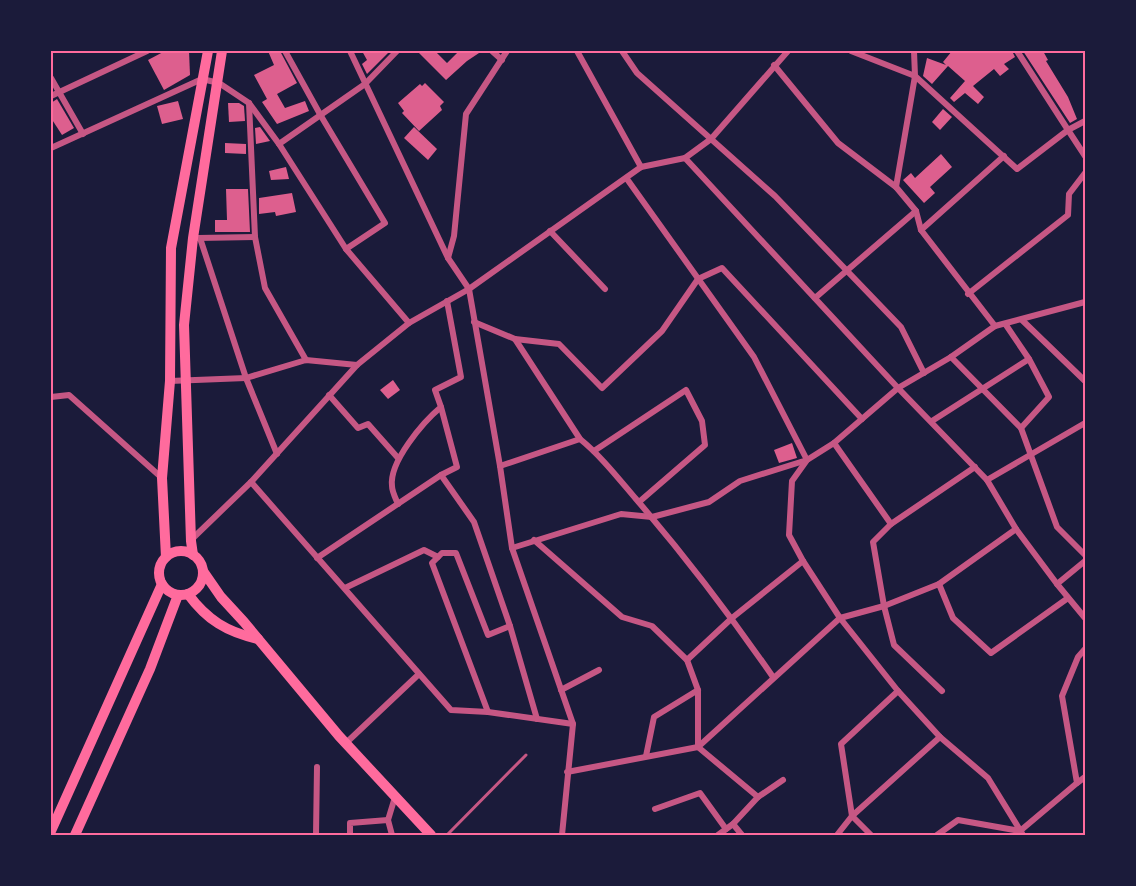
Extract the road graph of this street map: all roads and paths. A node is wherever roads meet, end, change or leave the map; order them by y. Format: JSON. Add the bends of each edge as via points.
{"nodes":[{"id":1,"x":147,"y":51,"type":"edge"},
{"id":2,"x":208,"y":51,"type":"edge"},
{"id":3,"x":222,"y":51,"type":"edge"},
{"id":4,"x":285,"y":51,"type":"edge"},
{"id":5,"x":350,"y":51,"type":"edge"},
{"id":6,"x":398,"y":51,"type":"edge"},
{"id":7,"x":492,"y":51,"type":"edge"},
{"id":8,"x":507,"y":51,"type":"edge"},
{"id":9,"x":577,"y":51,"type":"edge"},
{"id":10,"x":622,"y":51,"type":"edge"},
{"id":11,"x":788,"y":51,"type":"edge"},
{"id":12,"x":851,"y":51,"type":"edge"},
{"id":13,"x":914,"y":51,"type":"edge"},
{"id":14,"x":1017,"y":51,"type":"edge"},
{"id":15,"x":502,"y":60,"type":"junction"},
{"id":16,"x":774,"y":66,"type":"junction"},
{"id":17,"x":915,"y":76,"type":"junction"},
{"id":18,"x":51,"y":78,"type":"edge"},
{"id":19,"x":202,"y":79,"type":"junction"},
{"id":20,"x":219,"y":83,"type":"junction"},
{"id":21,"x":365,"y":84,"type":"junction"},
{"id":22,"x":60,"y":92,"type":"junction"},
{"id":23,"x":51,"y":96,"type":"edge"},
{"id":24,"x":249,"y":103,"type":"junction"},
{"id":25,"x":321,"y":116,"type":"junction"},
{"id":26,"x":1085,"y":121,"type":"edge"},
{"id":27,"x":1068,"y":130,"type":"junction"},
{"id":28,"x":83,"y":134,"type":"junction"},
{"id":29,"x":711,"y":139,"type":"junction"},
{"id":30,"x":279,"y":144,"type":"junction"},
{"id":31,"x":51,"y":148,"type":"edge"},
{"id":32,"x":1004,"y":156,"type":"junction"},
{"id":33,"x":1085,"y":156,"type":"edge"},
{"id":34,"x":685,"y":158,"type":"junction"},
{"id":35,"x":641,"y":167,"type":"junction"},
{"id":36,"x":1085,"y":173,"type":"edge"},
{"id":37,"x":627,"y":179,"type":"junction"},
{"id":38,"x":896,"y":187,"type":"junction"},
{"id":39,"x":916,"y":211,"type":"junction"},
{"id":40,"x":921,"y":230,"type":"junction"},
{"id":41,"x":550,"y":231,"type":"junction"},
{"id":42,"x":255,"y":237,"type":"junction"},
{"id":43,"x":197,"y":238,"type":"junction"},
{"id":44,"x":346,"y":249,"type":"junction"},
{"id":45,"x":448,"y":258,"type":"junction"},
{"id":46,"x":847,"y":271,"type":"junction"},
{"id":47,"x":698,"y":279,"type":"junction"},
{"id":48,"x":469,"y":289,"type":"junction"},
{"id":49,"x":605,"y":289,"type":"dead end"},
{"id":50,"x":968,"y":294,"type":"junction"},
{"id":51,"x":815,"y":298,"type":"junction"},
{"id":52,"x":447,"y":301,"type":"junction"},
{"id":53,"x":1085,"y":302,"type":"edge"},
{"id":54,"x":1022,"y":320,"type":"junction"},
{"id":55,"x":474,"y":322,"type":"junction"},
{"id":56,"x":409,"y":323,"type":"junction"},
{"id":57,"x":1006,"y":325,"type":"junction"},
{"id":58,"x":995,"y":326,"type":"junction"},
{"id":59,"x":515,"y":339,"type":"junction"},
{"id":60,"x":951,"y":357,"type":"junction"},
{"id":61,"x":1029,"y":359,"type":"junction"},
{"id":62,"x":306,"y":360,"type":"junction"},
{"id":63,"x":357,"y":365,"type":"junction"},
{"id":64,"x":924,"y":373,"type":"junction"},
{"id":65,"x":246,"y":378,"type":"junction"},
{"id":66,"x":185,"y":380,"type":"junction"},
{"id":67,"x":170,"y":381,"type":"junction"},
{"id":68,"x":1085,"y":381,"type":"edge"},
{"id":69,"x":898,"y":388,"type":"junction"},
{"id":70,"x":982,"y":389,"type":"junction"},
{"id":71,"x":329,"y":395,"type":"junction"},
{"id":72,"x":51,"y":397,"type":"edge"},
{"id":73,"x":441,"y":407,"type":"junction"},
{"id":74,"x":862,"y":419,"type":"junction"},
{"id":75,"x":932,"y":421,"type":"junction"},
{"id":76,"x":1085,"y":423,"type":"edge"},
{"id":77,"x":1021,"y":428,"type":"junction"},
{"id":78,"x":580,"y":439,"type":"junction"},
{"id":79,"x":834,"y":443,"type":"junction"},
{"id":80,"x":594,"y":451,"type":"junction"},
{"id":81,"x":277,"y":454,"type":"junction"},
{"id":82,"x":1031,"y":455,"type":"junction"},
{"id":83,"x":398,"y":458,"type":"junction"},
{"id":84,"x":807,"y":459,"type":"junction"},
{"id":85,"x":500,"y":466,"type":"junction"},
{"id":86,"x":975,"y":467,"type":"junction"},
{"id":87,"x":441,"y":475,"type":"junction"},
{"id":88,"x":162,"y":478,"type":"junction"},
{"id":89,"x":987,"y":480,"type":"junction"},
{"id":90,"x":251,"y":482,"type":"junction"},
{"id":91,"x":639,"y":502,"type":"junction"},
{"id":92,"x":398,"y":504,"type":"junction"},
{"id":93,"x":652,"y":517,"type":"junction"},
{"id":94,"x":891,"y":524,"type":"junction"},
{"id":95,"x":1016,"y":529,"type":"junction"},
{"id":96,"x":534,"y":540,"type":"junction"},
{"id":97,"x":191,"y":541,"type":"junction"},
{"id":98,"x":512,"y":548,"type":"junction"},
{"id":99,"x":193,"y":555,"type":"junction"},
{"id":100,"x":1085,"y":555,"type":"edge"},
{"id":101,"x":166,"y":557,"type":"junction"},
{"id":102,"x":438,"y":557,"type":"junction"},
{"id":103,"x":317,"y":558,"type":"junction"},
{"id":104,"x":803,"y":561,"type":"junction"},
{"id":105,"x":1085,"y":561,"type":"edge"},
{"id":106,"x":203,"y":571,"type":"junction"},
{"id":107,"x":162,"y":584,"type":"junction"},
{"id":108,"x":939,"y":584,"type":"junction"},
{"id":109,"x":1057,"y":584,"type":"junction"},
{"id":110,"x":345,"y":588,"type":"junction"},
{"id":111,"x":183,"y":595,"type":"junction"},
{"id":112,"x":1068,"y":598,"type":"junction"},
{"id":113,"x":884,"y":606,"type":"junction"},
{"id":114,"x":732,"y":618,"type":"junction"},
{"id":115,"x":840,"y":618,"type":"junction"},
{"id":116,"x":1085,"y":618,"type":"edge"},
{"id":117,"x":510,"y":626,"type":"junction"},
{"id":118,"x":258,"y":639,"type":"junction"},
{"id":119,"x":1085,"y":649,"type":"edge"},
{"id":120,"x":687,"y":660,"type":"junction"},
{"id":121,"x":599,"y":670,"type":"dead end"},
{"id":122,"x":419,"y":674,"type":"junction"},
{"id":123,"x":773,"y":677,"type":"junction"},
{"id":124,"x":561,"y":690,"type":"junction"},
{"id":125,"x":698,"y":690,"type":"junction"},
{"id":126,"x":898,"y":691,"type":"junction"},
{"id":127,"x":942,"y":691,"type":"dead end"},
{"id":128,"x":488,"y":712,"type":"junction"},
{"id":129,"x":537,"y":719,"type":"junction"},
{"id":130,"x":573,"y":724,"type":"junction"},
{"id":131,"x":940,"y":737,"type":"junction"},
{"id":132,"x":346,"y":743,"type":"junction"},
{"id":133,"x":698,"y":747,"type":"junction"},
{"id":134,"x":526,"y":755,"type":"dead end"},
{"id":135,"x":646,"y":756,"type":"junction"},
{"id":136,"x":317,"y":766,"type":"dead end"},
{"id":137,"x":567,"y":771,"type":"junction"},
{"id":138,"x":1085,"y":777,"type":"edge"},
{"id":139,"x":783,"y":780,"type":"dead end"},
{"id":140,"x":1077,"y":783,"type":"junction"},
{"id":141,"x":395,"y":797,"type":"junction"},
{"id":142,"x":758,"y":797,"type":"junction"},
{"id":143,"x":655,"y":809,"type":"dead end"},
{"id":144,"x":852,"y":816,"type":"junction"},
{"id":145,"x":388,"y":820,"type":"junction"},
{"id":146,"x":733,"y":824,"type":"junction"},
{"id":147,"x":726,"y":829,"type":"junction"},
{"id":148,"x":51,"y":831,"type":"edge"},
{"id":149,"x":1022,"y":833,"type":"edge"},
{"id":150,"x":75,"y":835,"type":"edge"},
{"id":151,"x":316,"y":835,"type":"edge"},
{"id":152,"x":350,"y":835,"type":"edge"},
{"id":153,"x":392,"y":835,"type":"edge"},
{"id":154,"x":431,"y":835,"type":"edge"},
{"id":155,"x":447,"y":835,"type":"edge"},
{"id":156,"x":562,"y":835,"type":"edge"},
{"id":157,"x":718,"y":835,"type":"edge"},
{"id":158,"x":742,"y":835,"type":"edge"},
{"id":159,"x":837,"y":835,"type":"edge"},
{"id":160,"x":871,"y":835,"type":"edge"},
{"id":161,"x":937,"y":835,"type":"edge"}],
"edges":[{"from":1,"to":22,"type":"street"},
{"from":2,"to":19,"type":"main road"},
{"from":3,"to":20,"type":"main road"},
{"from":4,"to":25,"type":"street"},
{"from":5,"to":21,"type":"street"},
{"from":6,"to":21,"type":"street"},
{"from":7,"to":15,"type":"street"},
{"from":8,"to":15,"type":"street"},
{"from":9,"to":35,"type":"street"},
{"from":10,"to":29,"type":"street","via":[[637,74]]},
{"from":11,"to":16,"type":"street"},
{"from":12,"to":17,"type":"street"},
{"from":13,"to":17,"type":"street"},
{"from":14,"to":27,"type":"street"},
{"from":15,"to":45,"type":"street","via":[[466,114],[454,236]]},
{"from":16,"to":29,"type":"street"},
{"from":16,"to":38,"type":"street","via":[[838,143]]},
{"from":17,"to":32,"type":"street"},
{"from":17,"to":38,"type":"street"},
{"from":18,"to":22,"type":"street"},
{"from":19,"to":20,"type":"street"},
{"from":19,"to":28,"type":"street"},
{"from":19,"to":67,"type":"main road","via":[[171,248]]},
{"from":20,"to":24,"type":"street"},
{"from":20,"to":43,"type":"main road"},
{"from":21,"to":25,"type":"street"},
{"from":21,"to":45,"type":"street"},
{"from":22,"to":23,"type":"street"},
{"from":22,"to":28,"type":"street"},
{"from":24,"to":30,"type":"street"},
{"from":24,"to":42,"type":"street"},
{"from":25,"to":30,"type":"street"},
{"from":25,"to":44,"type":"street","via":[[385,223]]},
{"from":26,"to":27,"type":"street"},
{"from":27,"to":32,"type":"street","via":[[1017,169]]},
{"from":27,"to":33,"type":"street"},
{"from":28,"to":31,"type":"street"},
{"from":29,"to":34,"type":"street"},
{"from":29,"to":46,"type":"street","via":[[775,196]]},
{"from":30,"to":44,"type":"street"},
{"from":32,"to":40,"type":"street"},
{"from":34,"to":35,"type":"street"},
{"from":34,"to":51,"type":"street"},
{"from":35,"to":37,"type":"street"},
{"from":36,"to":50,"type":"street","via":[[1069,194],[1068,215]]},
{"from":37,"to":41,"type":"street"},
{"from":37,"to":47,"type":"street"},
{"from":38,"to":39,"type":"street"},
{"from":39,"to":40,"type":"street"},
{"from":39,"to":46,"type":"street"},
{"from":40,"to":50,"type":"street"},
{"from":41,"to":48,"type":"street"},
{"from":41,"to":49,"type":"street"},
{"from":42,"to":43,"type":"street"},
{"from":42,"to":62,"type":"street","via":[[265,288]]},
{"from":43,"to":65,"type":"street"},
{"from":43,"to":66,"type":"main road","via":[[184,325]]},
{"from":44,"to":56,"type":"street"},
{"from":45,"to":48,"type":"street"},
{"from":46,"to":51,"type":"street"},
{"from":46,"to":64,"type":"street","via":[[901,327]]},
{"from":47,"to":59,"type":"street","via":[[662,331],[602,388],[559,344]]},
{"from":47,"to":74,"type":"street","via":[[722,268]]},
{"from":47,"to":84,"type":"street","via":[[754,357]]},
{"from":48,"to":52,"type":"street"},
{"from":48,"to":55,"type":"street"},
{"from":50,"to":58,"type":"street"},
{"from":51,"to":69,"type":"street"},
{"from":52,"to":56,"type":"street"},
{"from":52,"to":73,"type":"street","via":[[461,377],[435,390]]},
{"from":53,"to":54,"type":"street"},
{"from":54,"to":57,"type":"street"},
{"from":54,"to":68,"type":"street"},
{"from":55,"to":59,"type":"street"},
{"from":55,"to":85,"type":"street"},
{"from":56,"to":63,"type":"street"},
{"from":57,"to":58,"type":"street"},
{"from":57,"to":61,"type":"street"},
{"from":58,"to":60,"type":"street"},
{"from":59,"to":78,"type":"street"},
{"from":60,"to":64,"type":"street"},
{"from":60,"to":70,"type":"street"},
{"from":61,"to":70,"type":"street"},
{"from":61,"to":77,"type":"street","via":[[1049,397]]},
{"from":62,"to":63,"type":"street"},
{"from":62,"to":65,"type":"street"},
{"from":63,"to":71,"type":"street"},
{"from":64,"to":69,"type":"street"},
{"from":65,"to":66,"type":"street"},
{"from":65,"to":81,"type":"street"},
{"from":66,"to":67,"type":"street"},
{"from":66,"to":97,"type":"main road"},
{"from":67,"to":88,"type":"main road"},
{"from":69,"to":74,"type":"street"},
{"from":69,"to":75,"type":"street"},
{"from":70,"to":75,"type":"street"},
{"from":70,"to":77,"type":"street"},
{"from":71,"to":81,"type":"street"},
{"from":71,"to":83,"type":"street","via":[[358,428],[368,424]]},
{"from":72,"to":88,"type":"street","via":[[69,395]]},
{"from":73,"to":83,"type":"street"},
{"from":73,"to":87,"type":"street","via":[[457,467]]},
{"from":74,"to":79,"type":"street"},
{"from":75,"to":86,"type":"street"},
{"from":76,"to":82,"type":"street"},
{"from":77,"to":82,"type":"street"},
{"from":78,"to":80,"type":"street"},
{"from":78,"to":85,"type":"street"},
{"from":79,"to":84,"type":"street"},
{"from":79,"to":94,"type":"street"},
{"from":80,"to":91,"type":"street"},
{"from":80,"to":91,"type":"street","via":[[686,390],[702,421],[705,445]]},
{"from":81,"to":90,"type":"street"},
{"from":82,"to":89,"type":"street"},
{"from":82,"to":100,"type":"street","via":[[1057,527]]},
{"from":83,"to":92,"type":"street","via":[[391,485]]},
{"from":84,"to":93,"type":"street","via":[[740,481],[709,502]]},
{"from":84,"to":104,"type":"street","via":[[792,481],[789,535]]},
{"from":85,"to":98,"type":"street"},
{"from":86,"to":89,"type":"street"},
{"from":86,"to":94,"type":"street"},
{"from":87,"to":92,"type":"street"},
{"from":87,"to":117,"type":"street","via":[[474,522]]},
{"from":88,"to":101,"type":"main road"},
{"from":89,"to":95,"type":"street"},
{"from":90,"to":97,"type":"street"},
{"from":90,"to":103,"type":"street"},
{"from":91,"to":93,"type":"street"},
{"from":92,"to":103,"type":"street"},
{"from":93,"to":96,"type":"street","via":[[621,514]]},
{"from":93,"to":114,"type":"street"},
{"from":94,"to":113,"type":"street","via":[[873,542]]},
{"from":95,"to":108,"type":"street"},
{"from":95,"to":109,"type":"street"},
{"from":96,"to":98,"type":"street"},
{"from":96,"to":120,"type":"street","via":[[622,617],[652,626]]},
{"from":97,"to":99,"type":"main road"},
{"from":98,"to":124,"type":"street"},
{"from":99,"to":101,"type":"main road","via":[[184,551]]},
{"from":99,"to":106,"type":"main road"},
{"from":101,"to":107,"type":"main road","via":[[160,565]]},
{"from":102,"to":110,"type":"street","via":[[423,550]]},
{"from":102,"to":117,"type":"street","via":[[442,553],[456,553],[489,635]]},
{"from":102,"to":128,"type":"street","via":[[432,563]]},
{"from":103,"to":110,"type":"street"},
{"from":104,"to":114,"type":"street"},
{"from":104,"to":115,"type":"street"},
{"from":105,"to":109,"type":"street"},
{"from":106,"to":111,"type":"main road","via":[[196,589]]},
{"from":106,"to":118,"type":"main road"},
{"from":107,"to":111,"type":"main road"},
{"from":107,"to":148,"type":"main road"},
{"from":108,"to":112,"type":"street","via":[[953,618],[991,653]]},
{"from":108,"to":113,"type":"street"},
{"from":109,"to":112,"type":"street"},
{"from":110,"to":122,"type":"street"},
{"from":111,"to":118,"type":"main road","via":[[230,631]]},
{"from":111,"to":150,"type":"main road"},
{"from":112,"to":116,"type":"street"},
{"from":113,"to":115,"type":"street"},
{"from":113,"to":127,"type":"street","via":[[894,645]]},
{"from":114,"to":120,"type":"street"},
{"from":114,"to":123,"type":"street"},
{"from":115,"to":123,"type":"street"},
{"from":115,"to":126,"type":"street"},
{"from":117,"to":129,"type":"street"},
{"from":118,"to":132,"type":"main road"},
{"from":119,"to":140,"type":"street","via":[[1062,696]]},
{"from":120,"to":125,"type":"street"},
{"from":121,"to":124,"type":"street"},
{"from":122,"to":128,"type":"street","via":[[450,710]]},
{"from":122,"to":132,"type":"street"},
{"from":123,"to":133,"type":"street"},
{"from":124,"to":130,"type":"street"},
{"from":125,"to":133,"type":"street"},
{"from":125,"to":135,"type":"street","via":[[654,717]]},
{"from":126,"to":131,"type":"street"},
{"from":126,"to":144,"type":"street","via":[[841,744]]},
{"from":128,"to":129,"type":"street"},
{"from":129,"to":130,"type":"street"},
{"from":130,"to":137,"type":"street"},
{"from":131,"to":144,"type":"street"},
{"from":131,"to":149,"type":"street","via":[[988,778]]},
{"from":132,"to":141,"type":"main road"},
{"from":133,"to":135,"type":"street"},
{"from":133,"to":142,"type":"street"},
{"from":134,"to":155,"type":"lane"},
{"from":135,"to":137,"type":"street"},
{"from":136,"to":151,"type":"street"},
{"from":137,"to":156,"type":"street"},
{"from":138,"to":140,"type":"street"},
{"from":139,"to":142,"type":"street"},
{"from":140,"to":149,"type":"street"},
{"from":141,"to":145,"type":"street"},
{"from":141,"to":154,"type":"main road"},
{"from":142,"to":146,"type":"street"},
{"from":143,"to":147,"type":"street","via":[[700,793]]},
{"from":144,"to":159,"type":"street"},
{"from":144,"to":160,"type":"street"},
{"from":145,"to":152,"type":"street","via":[[350,823]]},
{"from":145,"to":153,"type":"street"},
{"from":146,"to":147,"type":"street"},
{"from":146,"to":158,"type":"street"},
{"from":147,"to":157,"type":"street"},
{"from":149,"to":161,"type":"street","via":[[958,820]]}]}
